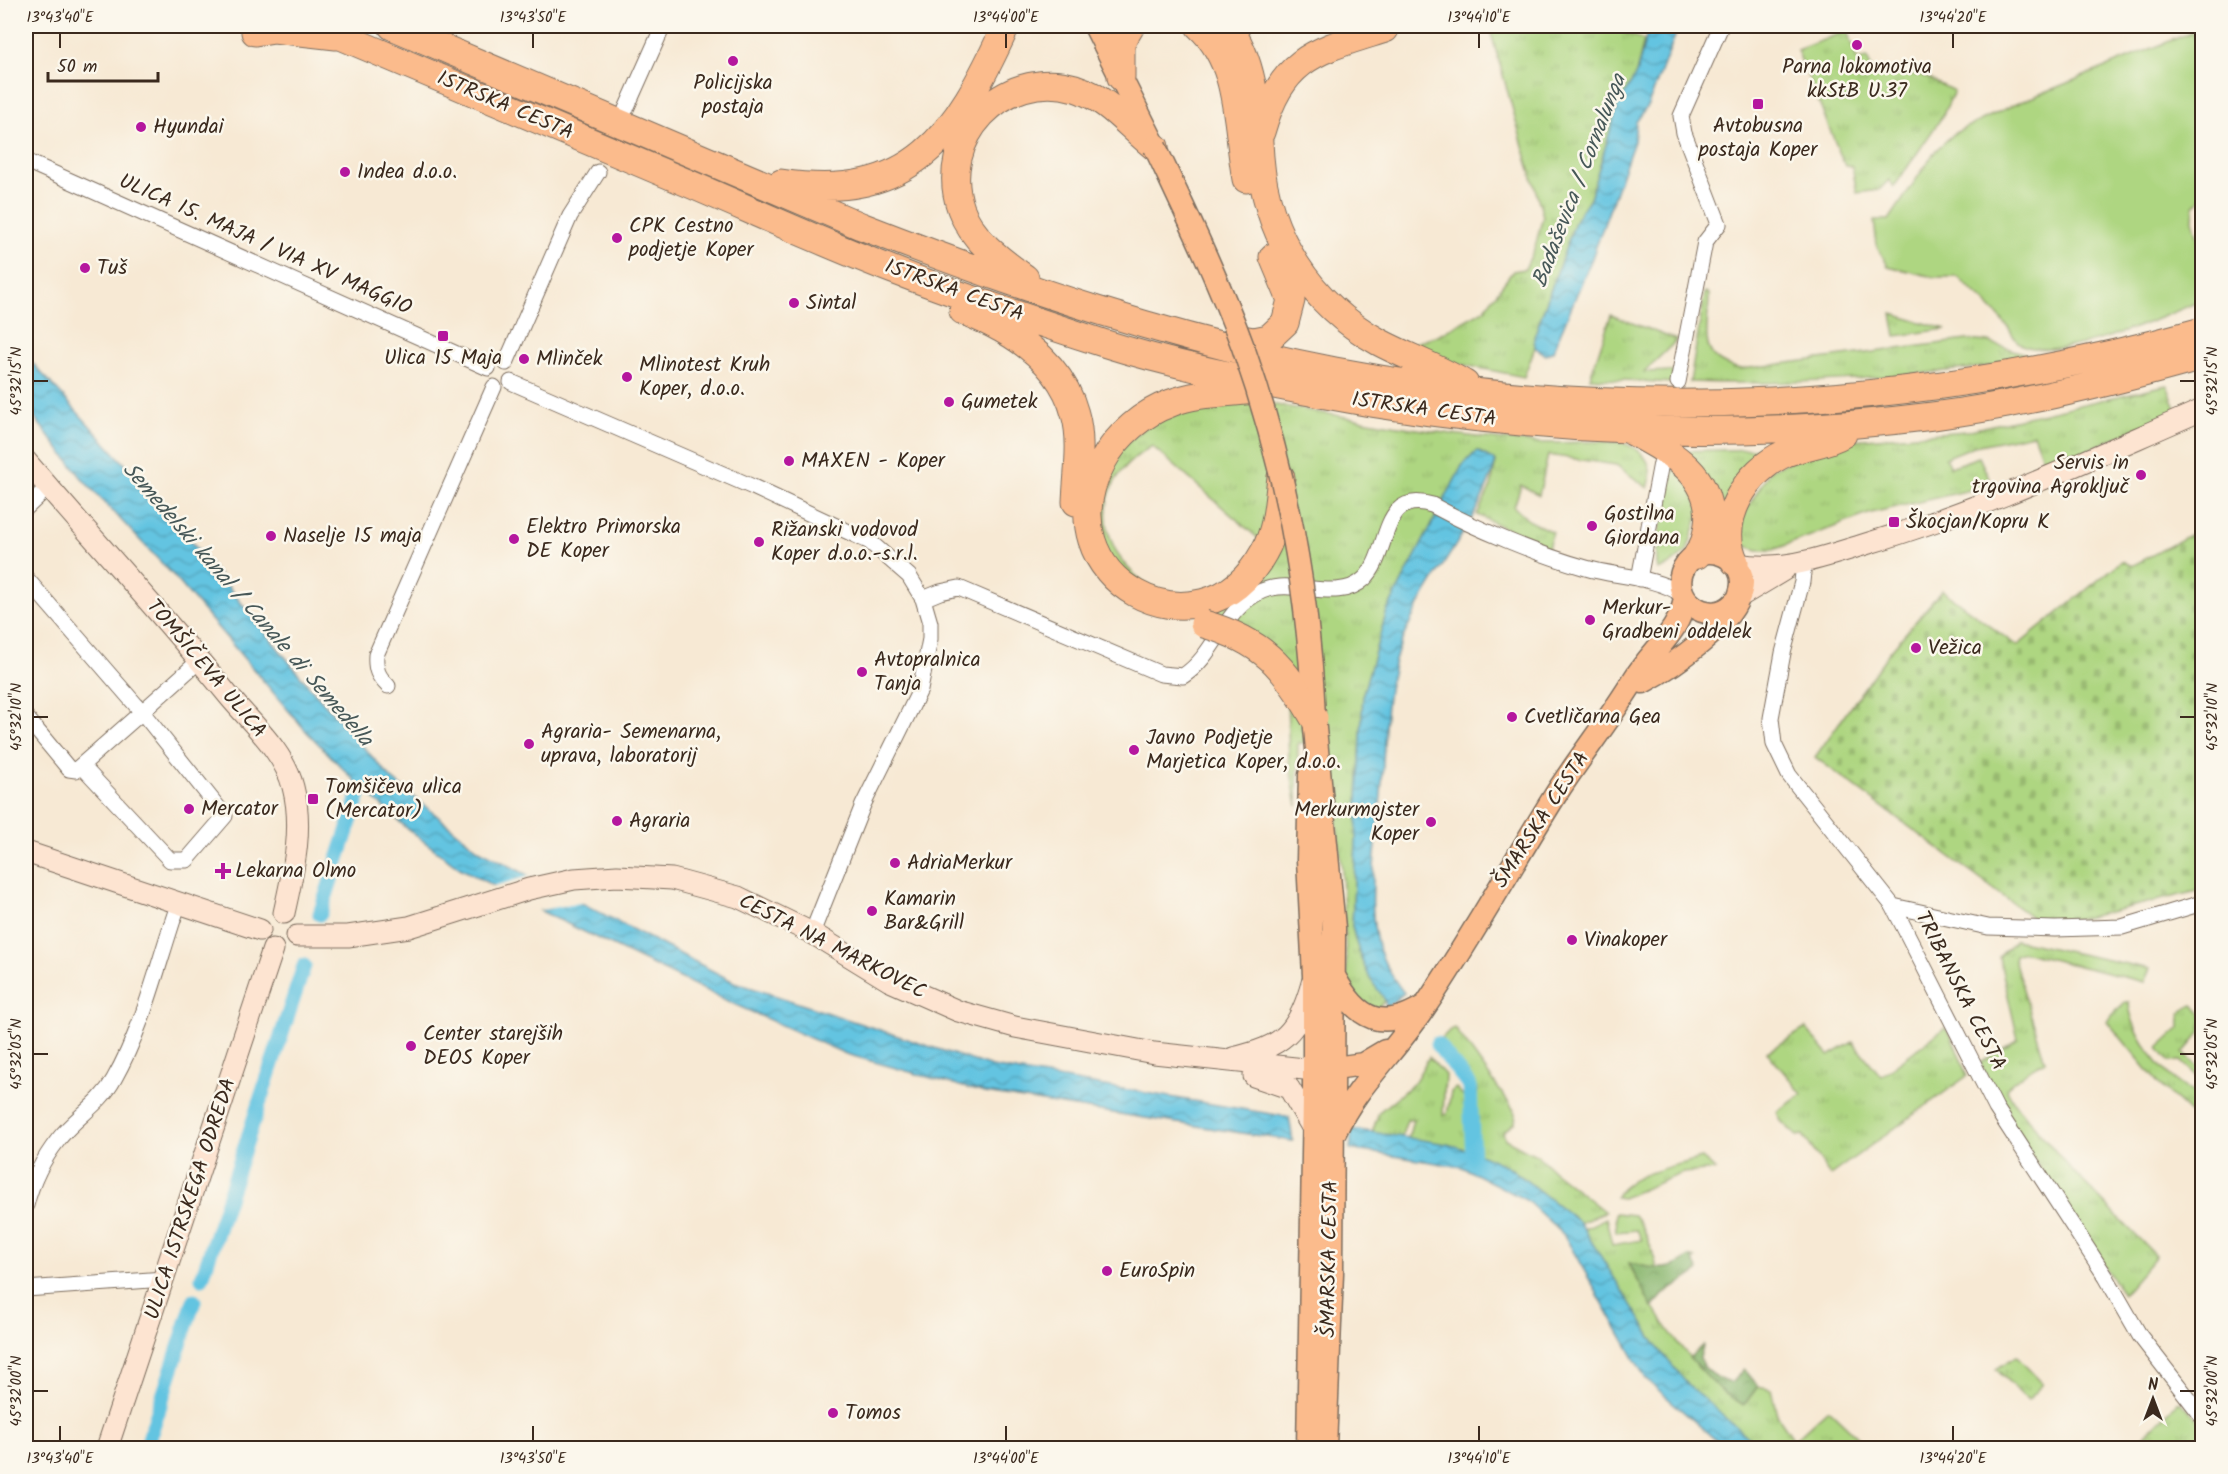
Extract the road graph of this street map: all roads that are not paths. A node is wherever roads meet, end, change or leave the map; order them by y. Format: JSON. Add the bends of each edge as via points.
{"nodes":[{"id":1,"x":317,"y":26,"type":"edge"},
{"id":2,"x":392,"y":26,"type":"edge"},
{"id":3,"x":663,"y":26,"type":"edge"},
{"id":4,"x":1006,"y":26,"type":"edge"},
{"id":5,"x":1095,"y":26,"type":"edge"},
{"id":6,"x":1131,"y":26,"type":"edge"},
{"id":7,"x":1199,"y":26,"type":"edge"},
{"id":8,"x":1227,"y":26,"type":"edge"},
{"id":9,"x":1721,"y":26,"type":"edge"},
{"id":10,"x":1390,"y":27,"type":"edge"},
{"id":11,"x":255,"y":32,"type":"dead end"},
{"id":12,"x":343,"y":37,"type":"junction"},
{"id":13,"x":1121,"y":77,"type":"junction"},
{"id":14,"x":626,"y":109,"type":"dead end"},
{"id":15,"x":1260,"y":136,"type":"junction"},
{"id":16,"x":1155,"y":147,"type":"junction"},
{"id":17,"x":26,"y":161,"type":"edge"},
{"id":18,"x":598,"y":172,"type":"dead end"},
{"id":19,"x":748,"y":178,"type":"junction"},
{"id":20,"x":899,"y":273,"type":"junction"},
{"id":21,"x":1048,"y":294,"type":"junction"},
{"id":22,"x":2202,"y":331,"type":"edge"},
{"id":23,"x":1190,"y":338,"type":"junction"},
{"id":24,"x":2202,"y":357,"type":"edge"},
{"id":25,"x":506,"y":363,"type":"junction"},
{"id":26,"x":488,"y":369,"type":"junction"},
{"id":27,"x":511,"y":382,"type":"junction"},
{"id":28,"x":1678,"y":382,"type":"dead end"},
{"id":29,"x":1272,"y":385,"type":"junction"},
{"id":30,"x":494,"y":387,"type":"junction"},
{"id":31,"x":1476,"y":391,"type":"junction"},
{"id":32,"x":2202,"y":410,"type":"edge"},
{"id":33,"x":1859,"y":424,"type":"junction"},
{"id":34,"x":1628,"y":429,"type":"junction"},
{"id":35,"x":26,"y":461,"type":"edge"},
{"id":36,"x":1661,"y":463,"type":"dead end"},
{"id":37,"x":1281,"y":477,"type":"junction"},
{"id":38,"x":48,"y":488,"type":"junction"},
{"id":39,"x":26,"y":508,"type":"edge"},
{"id":40,"x":1693,"y":559,"type":"junction"},
{"id":41,"x":1736,"y":563,"type":"junction"},
{"id":42,"x":1797,"y":565,"type":"junction"},
{"id":43,"x":26,"y":578,"type":"edge"},
{"id":44,"x":1644,"y":580,"type":"junction"},
{"id":45,"x":1684,"y":596,"type":"junction"},
{"id":46,"x":923,"y":599,"type":"junction"},
{"id":47,"x":1737,"y":599,"type":"junction"},
{"id":48,"x":1708,"y":613,"type":"junction"},
{"id":49,"x":1206,"y":622,"type":"junction"},
{"id":50,"x":200,"y":660,"type":"junction"},
{"id":51,"x":1643,"y":682,"type":"junction"},
{"id":52,"x":388,"y":686,"type":"dead end"},
{"id":53,"x":1623,"y":700,"type":"junction"},
{"id":54,"x":142,"y":712,"type":"junction"},
{"id":55,"x":26,"y":717,"type":"edge"},
{"id":56,"x":1315,"y":731,"type":"junction"},
{"id":57,"x":82,"y":766,"type":"junction"},
{"id":58,"x":26,"y":852,"type":"edge"},
{"id":59,"x":2202,"y":903,"type":"edge"},
{"id":60,"x":1893,"y":906,"type":"junction"},
{"id":61,"x":176,"y":911,"type":"dead end"},
{"id":62,"x":284,"y":913,"type":"junction"},
{"id":63,"x":260,"y":930,"type":"junction"},
{"id":64,"x":812,"y":933,"type":"junction"},
{"id":65,"x":297,"y":936,"type":"junction"},
{"id":66,"x":273,"y":949,"type":"junction"},
{"id":67,"x":1324,"y":976,"type":"junction"},
{"id":68,"x":1427,"y":1004,"type":"junction"},
{"id":69,"x":1401,"y":1041,"type":"junction"},
{"id":70,"x":1218,"y":1061,"type":"junction"},
{"id":71,"x":1324,"y":1070,"type":"junction"},
{"id":72,"x":1323,"y":1132,"type":"junction"},
{"id":73,"x":26,"y":1205,"type":"edge"},
{"id":74,"x":165,"y":1279,"type":"junction"},
{"id":75,"x":26,"y":1288,"type":"edge"},
{"id":76,"x":2202,"y":1416,"type":"edge"},
{"id":77,"x":107,"y":1449,"type":"edge"},
{"id":78,"x":1308,"y":1449,"type":"edge"},
{"id":79,"x":1325,"y":1449,"type":"edge"}],
"edges":[{"from":1,"to":12,"type":"highway","name":"ISTRSKA CESTA"},
{"from":2,"to":19,"type":"highway","name":"ISTRSKA CESTA"},
{"from":3,"to":14,"type":"street"},
{"from":4,"to":19,"type":"highway","via":[[947,128],[910,165],[861,185],[832,188]]},
{"from":5,"to":13,"type":"main road","name":"ŠMARSKA CESTA"},
{"from":6,"to":13,"type":"highway","via":[[1121,43]]},
{"from":7,"to":23,"type":"highway","via":[[1211,38],[1230,78],[1251,202],[1291,300],[1285,323],[1269,338]]},
{"from":8,"to":15,"type":"highway","via":[[1242,51]]},
{"from":9,"to":28,"type":"street","via":[[1681,116],[1719,224],[1705,243]]},
{"from":10,"to":15,"type":"highway","via":[[1316,54],[1290,70],[1269,104]]},
{"from":11,"to":12,"type":"highway","via":[[290,29]]},
{"from":12,"to":20,"type":"highway","name":"ISTRSKA CESTA"},
{"from":13,"to":16,"type":"main road","name":"ŠMARSKA CESTA"},
{"from":15,"to":31,"type":"highway","via":[[1265,192],[1283,243],[1301,276],[1361,331],[1408,357],[1441,369]]},
{"from":16,"to":21,"type":"highway","via":[[1111,106],[1091,94],[1055,84],[1013,91],[990,104],[975,119],[957,159],[961,209],[975,235],[996,256]]},
{"from":16,"to":37,"type":"main road","name":"ŠMARSKA CESTA","bridge":true,"via":[[1206,255],[1243,347]]},
{"from":17,"to":26,"type":"street","name":"ULICA 15. MAJA / VIA XV MAGGIO"},
{"from":18,"to":25,"type":"street","via":[[570,216]]},
{"from":19,"to":21,"type":"highway","name":"ISTRSKA CESTA","via":[[912,246]]},
{"from":20,"to":29,"type":"highway","name":"ISTRSKA CESTA","via":[[1106,344]]},
{"from":20,"to":49,"type":"highway","via":[[930,298],[1006,331],[1043,357],[1066,391],[1075,414],[1078,529],[1089,562],[1108,586],[1136,606]]},
{"from":21,"to":23,"type":"highway","name":"ISTRSKA CESTA"},
{"from":22,"to":31,"type":"highway","name":"ISTRSKA CESTA","via":[[2117,355],[1996,379],[1851,396],[1614,401]]},
{"from":23,"to":31,"type":"highway","name":"ISTRSKA CESTA","via":[[1336,371]]},
{"from":24,"to":33,"type":"highway","name":"ISTRSKA CESTA","via":[[2025,401]]},
{"from":25,"to":26,"type":"street","via":[[496,362]]},
{"from":25,"to":27,"type":"street","via":[[512,371]]},
{"from":26,"to":30,"type":"street","via":[[486,377]]},
{"from":27,"to":30,"type":"street","via":[[503,388]]},
{"from":27,"to":46,"type":"street","via":[[753,486],[870,542],[909,576]]},
{"from":29,"to":34,"type":"highway","name":"ISTRSKA CESTA","via":[[1478,419]]},
{"from":29,"to":49,"type":"highway","via":[[1194,396],[1157,409],[1120,437],[1090,488],[1090,535],[1107,569],[1136,595]]},
{"from":30,"to":52,"type":"street","via":[[376,655],[378,676]]},
{"from":32,"to":42,"type":"street","via":[[1924,527]]},
{"from":33,"to":34,"type":"highway","name":"ISTRSKA CESTA"},
{"from":33,"to":41,"type":"highway","via":[[1836,438],[1785,454],[1757,472],[1736,501],[1732,514],[1729,538]]},
{"from":34,"to":40,"type":"highway","via":[[1677,458],[1694,474],[1706,494],[1710,510],[1705,545]]},
{"from":35,"to":38,"type":"street","name":"TOMŠIČEVA ULICA"},
{"from":36,"to":44,"type":"street"},
{"from":37,"to":49,"type":"highway","via":[[1265,551],[1251,573],[1234,587]]},
{"from":37,"to":56,"type":"main road","name":"ŠMARSKA CESTA","bridge":true,"via":[[1305,610]]},
{"from":38,"to":39,"type":"street"},
{"from":38,"to":50,"type":"street","name":"TOMŠIČEVA ULICA"},
{"from":40,"to":41,"type":"main road","via":[[1718,552]]},
{"from":40,"to":44,"type":"street","via":[[1674,572]]},
{"from":40,"to":45,"type":"main road","via":[[1681,579]]},
{"from":41,"to":42,"type":"street"},
{"from":41,"to":47,"type":"main road","via":[[1742,577]]},
{"from":42,"to":47,"type":"street","via":[[1760,582]]},
{"from":42,"to":60,"type":"street","name":"TRIBANSKA CESTA","via":[[1802,582],[1771,718],[1774,744],[1789,775]]},
{"from":43,"to":54,"type":"street"},
{"from":44,"to":45,"type":"street"},
{"from":44,"to":49,"type":"street","via":[[1542,553],[1419,502],[1402,506],[1390,521],[1371,570],[1359,583],[1346,589],[1281,587],[1262,591],[1236,609]]},
{"from":45,"to":48,"type":"main road","via":[[1692,607]]},
{"from":45,"to":53,"type":"main road","via":[[1681,616],[1673,631],[1636,676]]},
{"from":46,"to":49,"type":"street","via":[[959,588],[1170,676],[1183,676],[1192,670]]},
{"from":46,"to":64,"type":"street","via":[[930,639],[920,690],[863,805]]},
{"from":47,"to":48,"type":"main road","via":[[1721,612]]},
{"from":47,"to":51,"type":"main road","via":[[1727,617],[1714,629]]},
{"from":48,"to":51,"type":"main road"},
{"from":49,"to":56,"type":"highway","bridge":true,"via":[[1244,638],[1270,658],[1294,686]]},
{"from":50,"to":54,"type":"street"},
{"from":50,"to":62,"type":"street","name":"TOMŠIČEVA ULICA","via":[[284,762],[293,786],[297,840]]},
{"from":51,"to":53,"type":"main road"},
{"from":53,"to":68,"type":"main road","name":"ŠMARSKA CESTA","via":[[1560,789]]},
{"from":54,"to":57,"type":"street"},
{"from":54,"to":57,"type":"street","via":[[225,816],[188,860],[170,860]]},
{"from":55,"to":57,"type":"street","via":[[69,769]]},
{"from":56,"to":67,"type":"main road","name":"ŠMARSKA CESTA","via":[[1331,894]]},
{"from":58,"to":63,"type":"street"},
{"from":59,"to":60,"type":"street","via":[[2122,927],[2055,929],[1988,927]]},
{"from":60,"to":76,"type":"street","name":"TRIBANSKA CESTA","via":[[1996,1108],[2140,1336]]},
{"from":61,"to":73,"type":"street","via":[[137,1028],[114,1079],[100,1100],[58,1139],[32,1182]]},
{"from":62,"to":63,"type":"street","via":[[268,915]]},
{"from":62,"to":65,"type":"street","via":[[293,918]]},
{"from":63,"to":66,"type":"street","via":[[262,942]]},
{"from":64,"to":65,"type":"street","name":"CESTA NA MARKOVEC","via":[[738,897],[702,886],[645,877],[574,879],[376,933]]},
{"from":64,"to":70,"type":"street","name":"CESTA NA MARKOVEC","via":[[890,981],[958,1011],[1079,1040]]},
{"from":65,"to":66,"type":"street","via":[[288,948]]},
{"from":66,"to":74,"type":"street","name":"ULICA ISTRSKEGA ODREDA"},
{"from":67,"to":68,"type":"main road","via":[[1362,1014],[1394,1018],[1409,1015]]},
{"from":67,"to":70,"type":"street","via":[[1287,1036],[1276,1045]]},
{"from":67,"to":71,"type":"main road","name":"ŠMARSKA CESTA"},
{"from":68,"to":69,"type":"main road","name":"ŠMARSKA CESTA"},
{"from":69,"to":71,"type":"main road","via":[[1364,1065]]},
{"from":69,"to":72,"type":"main road","name":"ŠMARSKA CESTA"},
{"from":70,"to":71,"type":"street","name":"CESTA NA MARKOVEC"},
{"from":70,"to":72,"type":"street","via":[[1289,1088]]},
{"from":71,"to":72,"type":"main road","name":"ŠMARSKA CESTA"},
{"from":72,"to":78,"type":"main road","name":"ŠMARSKA CESTA"},
{"from":72,"to":79,"type":"main road","name":"ŠMARSKA CESTA","via":[[1332,1273]]},
{"from":74,"to":75,"type":"street"},
{"from":74,"to":77,"type":"street","name":"ULICA ISTRSKEGA ODREDA"}]}
